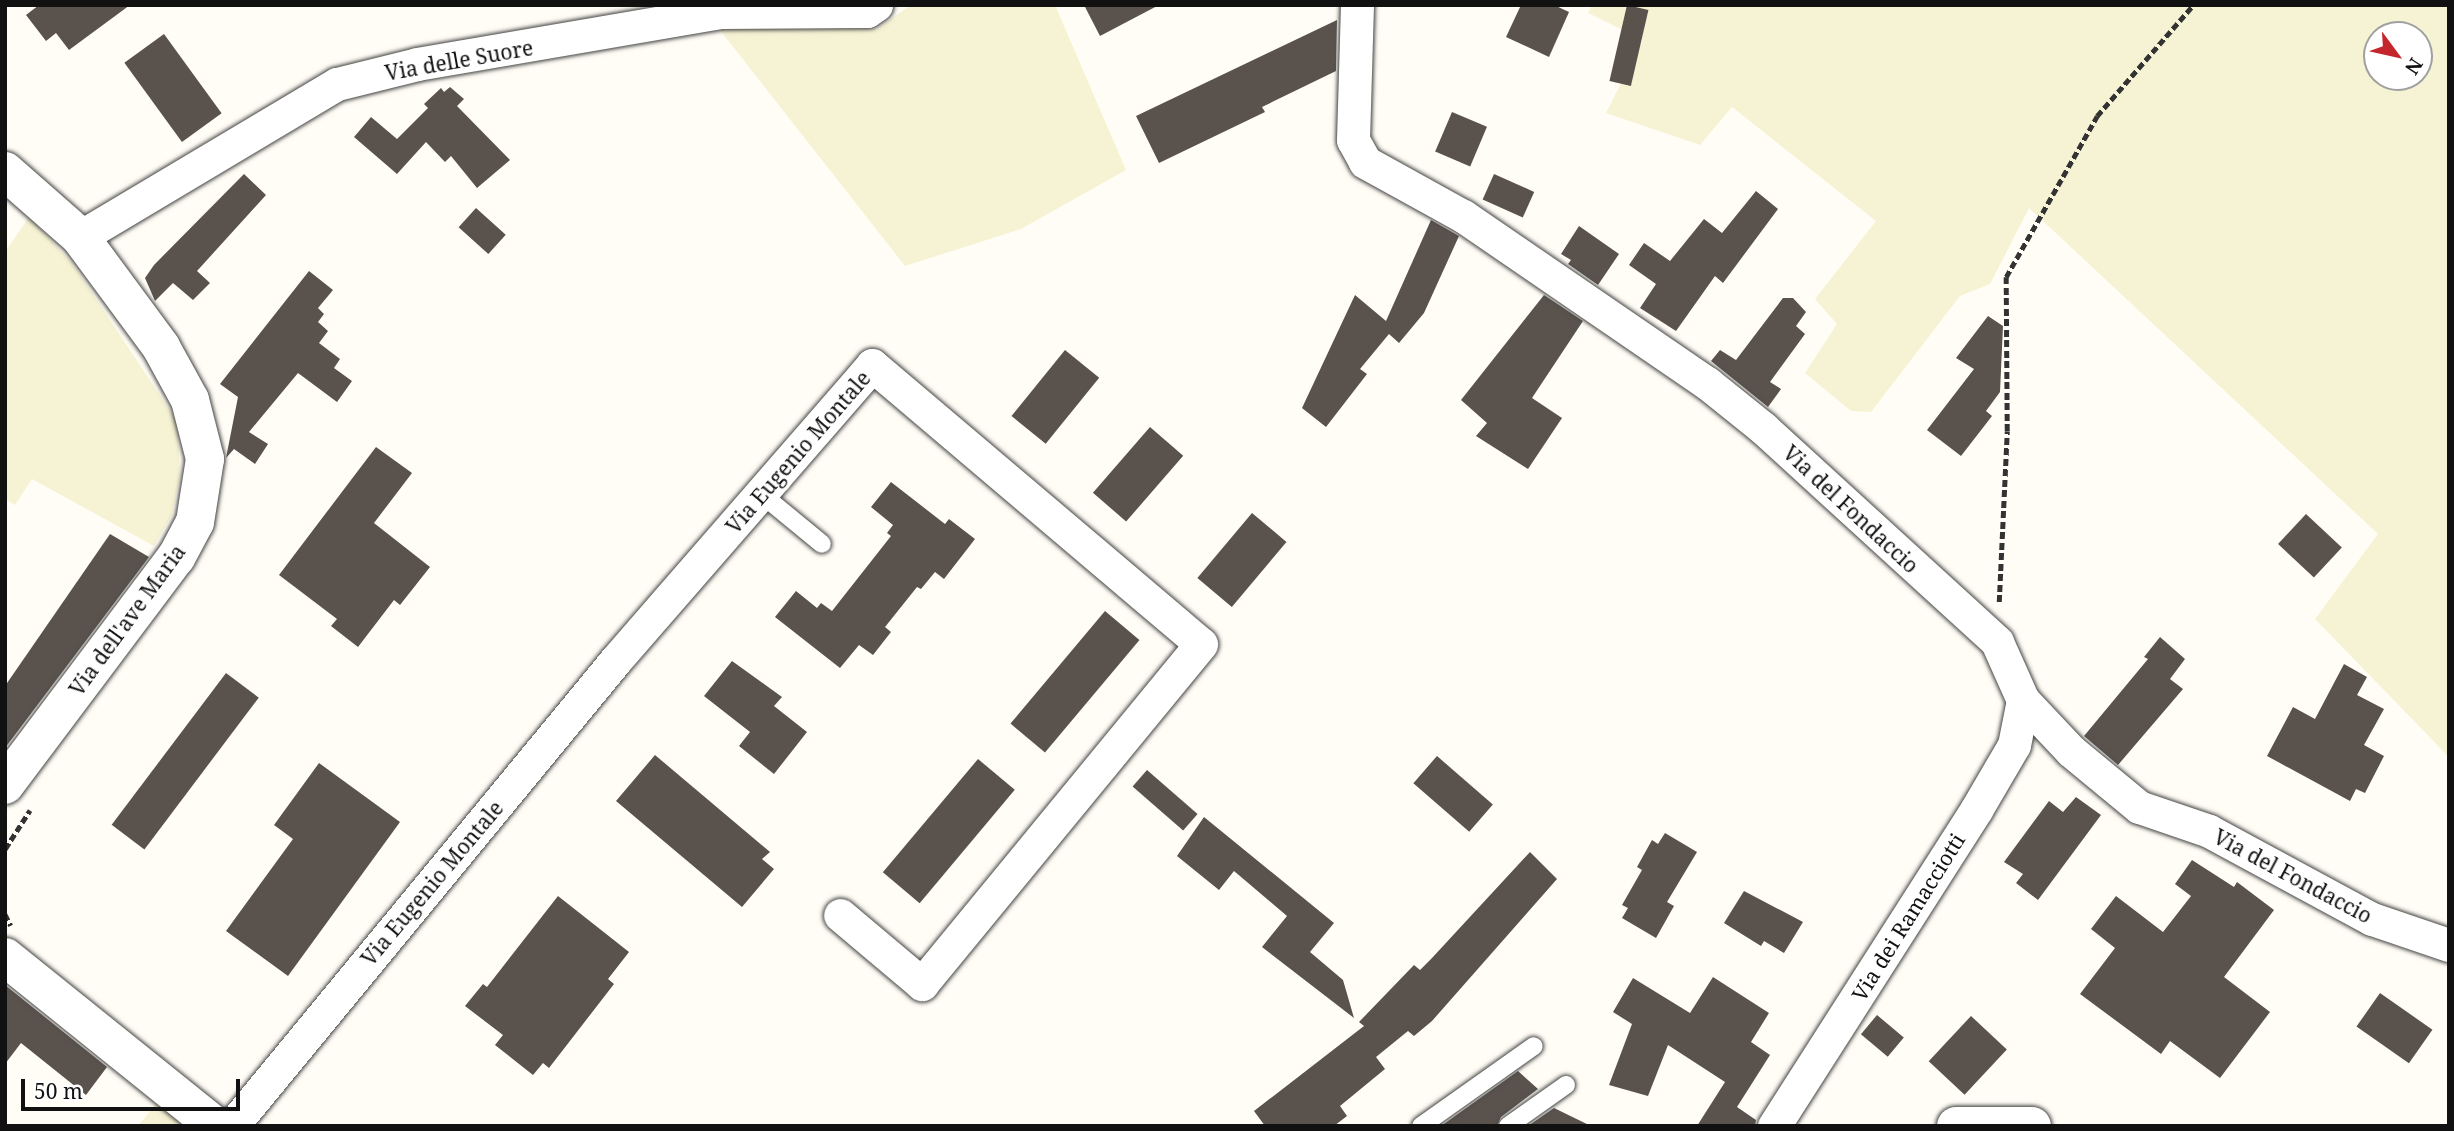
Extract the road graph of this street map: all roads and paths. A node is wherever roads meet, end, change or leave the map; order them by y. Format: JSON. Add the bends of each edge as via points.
{"nodes":[{"id":1,"x":876,"y":5,"type":"edge"},
{"id":2,"x":1357,"y":5,"type":"edge"},
{"id":3,"x":2193,"y":5,"type":"edge"},
{"id":4,"x":5,"y":171,"type":"edge"},
{"id":5,"x":80,"y":237,"type":"junction"},
{"id":6,"x":760,"y":493,"type":"junction"},
{"id":7,"x":822,"y":544,"type":"dead end"},
{"id":8,"x":1997,"y":642,"type":"junction"},
{"id":9,"x":2022,"y":700,"type":"junction"},
{"id":10,"x":20,"y":794,"type":"edge"},
{"id":11,"x":5,"y":849,"type":"edge"},
{"id":12,"x":840,"y":915,"type":"dead end"},
{"id":13,"x":2449,"y":945,"type":"edge"},
{"id":14,"x":5,"y":957,"type":"edge"},
{"id":15,"x":1534,"y":1046,"type":"dead end"},
{"id":16,"x":1566,"y":1085,"type":"dead end"},
{"id":17,"x":215,"y":1126,"type":"edge"},
{"id":18,"x":232,"y":1126,"type":"edge"},
{"id":19,"x":1421,"y":1126,"type":"edge"},
{"id":20,"x":1508,"y":1126,"type":"edge"},
{"id":21,"x":1774,"y":1126,"type":"edge"},
{"id":22,"x":1956,"y":1126,"type":"edge"},
{"id":23,"x":2032,"y":1126,"type":"edge"}],
"edges":[{"from":1,"to":5,"type":"street","name":"Via delle Suore","via":[[867,11],[721,12],[417,64],[337,84]]},
{"from":2,"to":8,"type":"street","name":"Via del Fondaccio","via":[[1353,140],[1365,162],[1462,216],[1707,383],[1763,428]]},
{"from":3,"to":8,"type":"path","via":[[2097,116],[2006,277],[2007,430]]},
{"from":4,"to":5,"type":"street","name":"Via dell'ave Maria"},
{"from":5,"to":10,"type":"street","name":"Via dell'ave Maria","via":[[161,347],[190,400],[202,434],[202,485],[195,522],[176,557]]},
{"from":6,"to":7,"type":"lane"},
{"from":6,"to":12,"type":"street","name":"Via Eugenio Montale","via":[[872,365],[1201,644],[922,984]]},
{"from":6,"to":18,"type":"street","name":"Via Eugenio Montale"},
{"from":8,"to":9,"type":"street","name":"Via del Fondaccio"},
{"from":9,"to":13,"type":"street","name":"Via del Fondaccio","via":[[2071,751],[2139,807],[2209,831],[2372,919]]},
{"from":9,"to":21,"type":"street","name":"Via dei Ramacciotti","via":[[2014,745]]},
{"from":10,"to":11,"type":"path"},
{"from":14,"to":17,"type":"street"},
{"from":15,"to":19,"type":"lane"},
{"from":16,"to":20,"type":"lane"},
{"from":22,"to":23,"type":"street"}]}
